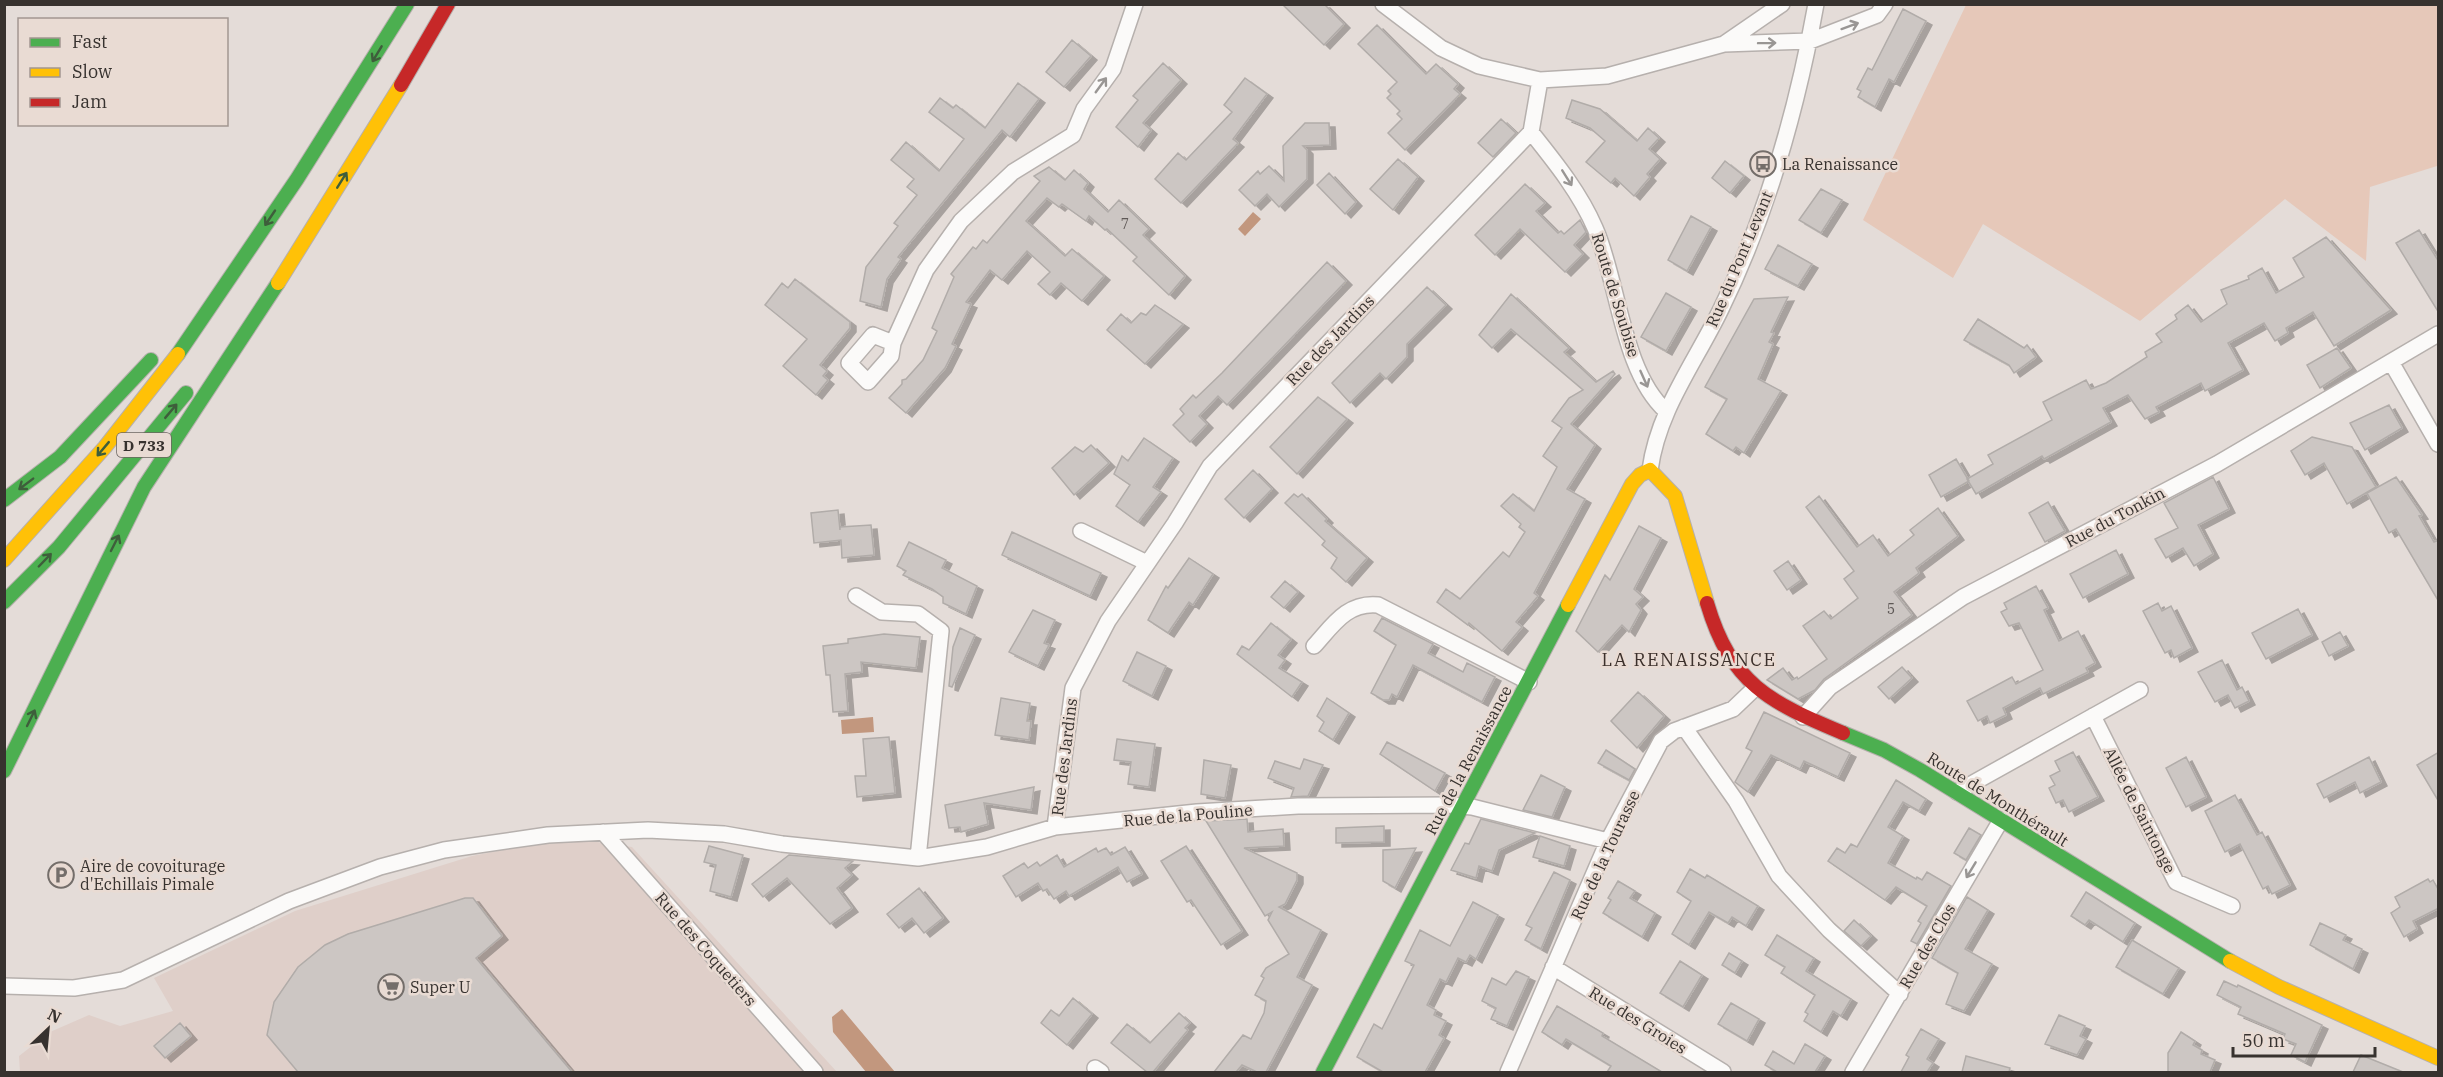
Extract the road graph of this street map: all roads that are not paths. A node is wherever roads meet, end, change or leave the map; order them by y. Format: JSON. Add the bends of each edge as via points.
{"nodes":[{"id":1,"x":407,"y":4,"type":"edge"},
{"id":2,"x":448,"y":4,"type":"edge"},
{"id":3,"x":1135,"y":4,"type":"edge"},
{"id":4,"x":1383,"y":4,"type":"edge"},
{"id":5,"x":1782,"y":4,"type":"edge"},
{"id":6,"x":1816,"y":4,"type":"edge"},
{"id":7,"x":1885,"y":4,"type":"edge"},
{"id":8,"x":1810,"y":41,"type":"junction"},
{"id":9,"x":1724,"y":44,"type":"junction"},
{"id":10,"x":1540,"y":80,"type":"junction"},
{"id":11,"x":1531,"y":132,"type":"junction"},
{"id":12,"x":278,"y":283,"type":"junction"},
{"id":13,"x":2439,"y":334,"type":"edge"},
{"id":14,"x":893,"y":343,"type":"dead end"},
{"id":15,"x":178,"y":354,"type":"junction"},
{"id":16,"x":2391,"y":362,"type":"junction"},
{"id":17,"x":1666,"y":411,"type":"junction"},
{"id":18,"x":2439,"y":444,"type":"edge"},
{"id":19,"x":1650,"y":470,"type":"junction"},
{"id":20,"x":4,"y":500,"type":"edge"},
{"id":21,"x":1080,"y":531,"type":"dead end"},
{"id":22,"x":4,"y":560,"type":"edge"},
{"id":23,"x":1147,"y":563,"type":"junction"},
{"id":24,"x":856,"y":596,"type":"dead end"},
{"id":25,"x":4,"y":602,"type":"edge"},
{"id":26,"x":1314,"y":646,"type":"dead end"},
{"id":27,"x":1529,"y":682,"type":"junction"},
{"id":28,"x":1755,"y":688,"type":"junction"},
{"id":29,"x":2140,"y":690,"type":"dead end"},
{"id":30,"x":2093,"y":716,"type":"junction"},
{"id":31,"x":1803,"y":717,"type":"junction"},
{"id":32,"x":1684,"y":727,"type":"junction"},
{"id":33,"x":4,"y":771,"type":"edge"},
{"id":34,"x":1957,"y":792,"type":"junction"},
{"id":35,"x":1462,"y":806,"type":"junction"},
{"id":36,"x":2001,"y":820,"type":"junction"},
{"id":37,"x":1055,"y":827,"type":"junction"},
{"id":38,"x":603,"y":832,"type":"junction"},
{"id":39,"x":1608,"y":841,"type":"junction"},
{"id":40,"x":918,"y":858,"type":"junction"},
{"id":41,"x":2232,"y":906,"type":"dead end"},
{"id":42,"x":1554,"y":967,"type":"junction"},
{"id":43,"x":4,"y":986,"type":"edge"},
{"id":44,"x":1900,"y":994,"type":"junction"},
{"id":45,"x":2439,"y":1058,"type":"edge"},
{"id":46,"x":807,"y":1070,"type":"edge"},
{"id":47,"x":1323,"y":1072,"type":"edge"},
{"id":48,"x":1508,"y":1072,"type":"edge"},
{"id":49,"x":1723,"y":1072,"type":"edge"},
{"id":50,"x":1853,"y":1072,"type":"edge"}],
"edges":[{"from":1,"to":15,"type":"main road","number":"D 733","one_way":true,"via":[[297,179]]},
{"from":12,"to":2,"type":"main road","number":"D 733","one_way":true},
{"from":14,"to":3,"type":"street","one_way":true,"via":[[926,270],[961,221],[1013,172],[1073,135],[1084,109],[1113,69]]},
{"from":4,"to":10,"type":"street","via":[[1441,48],[1479,66]]},
{"from":5,"to":9,"type":"street"},
{"from":6,"to":8,"type":"street","name":"Rue du Pont Levant"},
{"from":8,"to":7,"type":"street","one_way":true,"via":[[1871,18]]},
{"from":9,"to":8,"type":"street","one_way":true},
{"from":8,"to":17,"type":"street","name":"Rue du Pont Levant","via":[[1798,97],[1759,218],[1721,309]]},
{"from":9,"to":10,"type":"street","via":[[1607,76]]},
{"from":10,"to":11,"type":"street"},
{"from":11,"to":17,"type":"street","name":"Route de Soubise","one_way":true,"via":[[1564,174],[1596,229],[1643,379],[1655,401]]},
{"from":11,"to":23,"type":"street","name":"Rue des Jardins","via":[[1210,466]]},
{"from":25,"to":12,"type":"main road","number":"D 733","one_way":true,"via":[[104,494]]},
{"from":33,"to":12,"type":"main road","one_way":true,"via":[[144,487]]},
{"from":13,"to":16,"type":"street","name":"Rue du Tonkin"},
{"from":15,"to":20,"type":"main road","one_way":true,"via":[[155,356],[74,444]]},
{"from":15,"to":22,"type":"main road","number":"D 733","one_way":true,"via":[[105,447]]},
{"from":16,"to":18,"type":"street"},
{"from":16,"to":31,"type":"street","name":"Rue du Tonkin","via":[[2217,464],[1963,597],[1830,687]]},
{"from":17,"to":19,"type":"street","name":"Rue du Pont Levant"},
{"from":19,"to":27,"type":"main road","name":"Rue de la Renaissance","via":[[1632,484],[1614,514]]},
{"from":19,"to":28,"type":"main road","name":"Route de Monthérault","via":[[1675,496],[1714,627],[1731,659]]},
{"from":21,"to":23,"type":"street"},
{"from":23,"to":37,"type":"street","name":"Rue des Jardins","via":[[1108,621],[1073,688]]},
{"from":24,"to":40,"type":"street","via":[[882,612],[918,614],[941,631]]},
{"from":26,"to":27,"type":"street","via":[[1345,611],[1365,604],[1378,605]]},
{"from":27,"to":35,"type":"main road","name":"Rue de la Renaissance"},
{"from":28,"to":31,"type":"main road","name":"Route de Monthérault"},
{"from":28,"to":32,"type":"street","name":"Rue de la Tourasse","via":[[1733,709]]},
{"from":29,"to":30,"type":"street"},
{"from":30,"to":34,"type":"street"},
{"from":30,"to":41,"type":"street","name":"Allée de Saintonge","via":[[2176,882]]},
{"from":31,"to":34,"type":"main road","name":"Route de Monthérault","via":[[1884,750]]},
{"from":32,"to":39,"type":"street","name":"Rue de la Tourasse","via":[[1661,741]]},
{"from":32,"to":44,"type":"street","via":[[1736,801],[1779,876],[1829,930]]},
{"from":34,"to":36,"type":"main road","name":"Route de Monthérault"},
{"from":35,"to":37,"type":"street","name":"Rue de la Pouline","via":[[1298,806]]},
{"from":35,"to":39,"type":"street","name":"Rue de la Pouline"},
{"from":35,"to":47,"type":"main road","name":"Rue de la Renaissance"},
{"from":36,"to":44,"type":"street","name":"Rue des Clos","one_way":true},
{"from":36,"to":45,"type":"main road","name":"Route de Monthérault","via":[[2224,958],[2279,987]]},
{"from":37,"to":40,"type":"street","name":"Rue de la Pouline","via":[[987,847]]},
{"from":38,"to":40,"type":"street","name":"Rue de la Pouline","via":[[724,834]]},
{"from":38,"to":43,"type":"street","name":"Rue de la Pouline","via":[[548,835],[444,850],[380,867],[289,901],[123,980],[93,987]]},
{"from":38,"to":46,"type":"street","name":"Rue des Coquetiers"},
{"from":39,"to":42,"type":"street","name":"Rue de la Tourasse"},
{"from":42,"to":48,"type":"street","name":"Rue de la Tourasse"},
{"from":42,"to":49,"type":"street","name":"Rue des Groies"},
{"from":44,"to":50,"type":"street","name":"Rue des Clos"}]}
